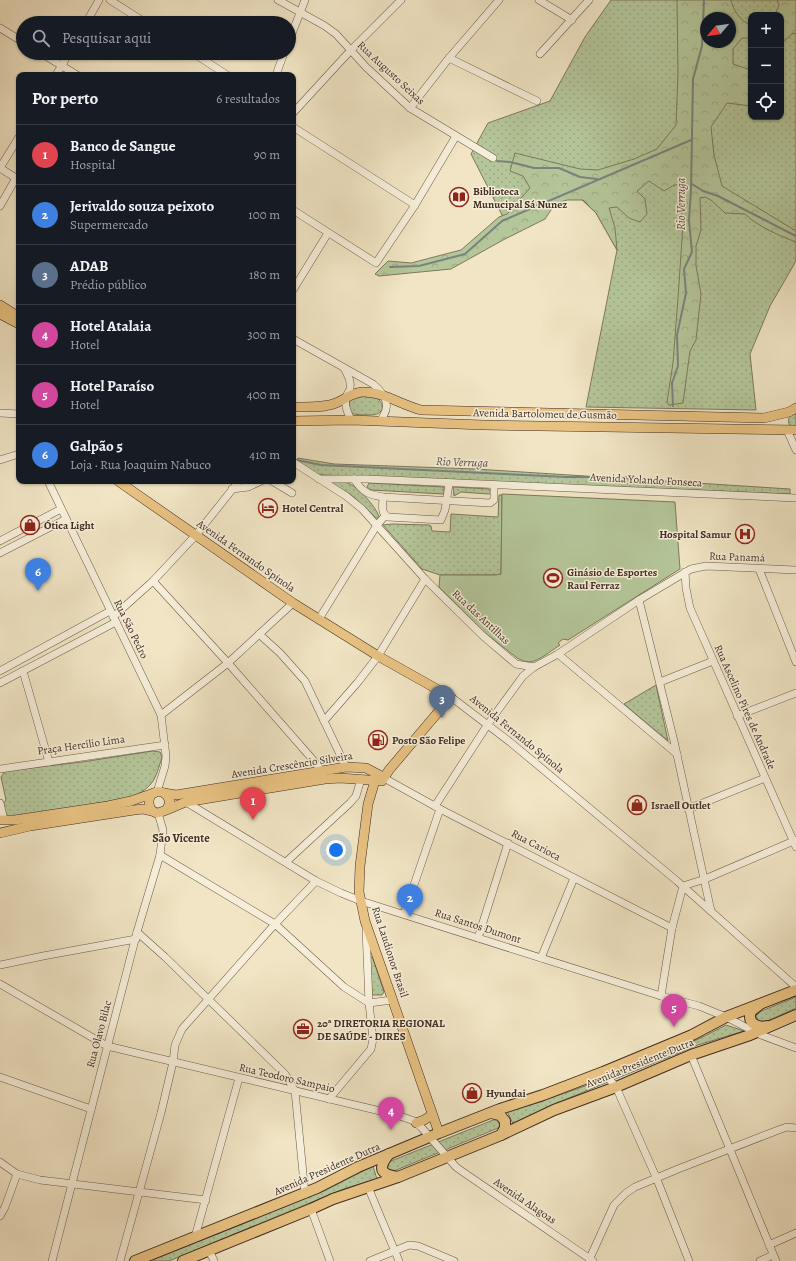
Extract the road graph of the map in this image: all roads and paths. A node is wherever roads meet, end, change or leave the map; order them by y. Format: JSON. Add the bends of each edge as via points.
{"nodes":[{"id":1,"x":99,"y":0,"type":"edge"},
{"id":2,"x":110,"y":0,"type":"edge"},
{"id":3,"x":278,"y":0,"type":"edge"},
{"id":4,"x":305,"y":0,"type":"edge"},
{"id":5,"x":401,"y":0,"type":"edge"},
{"id":6,"x":499,"y":0,"type":"edge"},
{"id":7,"x":539,"y":0,"type":"edge"},
{"id":8,"x":590,"y":0,"type":"edge"},
{"id":9,"x":300,"y":13,"type":"junction"},
{"id":10,"x":90,"y":16,"type":"edge"},
{"id":11,"x":135,"y":16,"type":"edge"},
{"id":12,"x":572,"y":20,"type":"junction"},
{"id":13,"x":296,"y":23,"type":"edge"},
{"id":14,"x":0,"y":28,"type":"edge"},
{"id":15,"x":16,"y":38,"type":"edge"},
{"id":16,"x":351,"y":50,"type":"junction"},
{"id":17,"x":540,"y":54,"type":"dead end"},
{"id":18,"x":449,"y":58,"type":"junction"},
{"id":19,"x":52,"y":60,"type":"edge"},
{"id":20,"x":65,"y":60,"type":"edge"},
{"id":21,"x":204,"y":60,"type":"edge"},
{"id":22,"x":281,"y":60,"type":"edge"},
{"id":23,"x":62,"y":66,"type":"junction"},
{"id":24,"x":58,"y":72,"type":"edge"},
{"id":25,"x":72,"y":72,"type":"edge"},
{"id":26,"x":222,"y":72,"type":"edge"},
{"id":27,"x":277,"y":72,"type":"edge"},
{"id":28,"x":537,"y":100,"type":"dead end"},
{"id":29,"x":410,"y":108,"type":"junction"},
{"id":30,"x":296,"y":110,"type":"edge"},
{"id":31,"x":296,"y":129,"type":"edge"},
{"id":32,"x":456,"y":136,"type":"junction"},
{"id":33,"x":16,"y":142,"type":"edge"},
{"id":34,"x":493,"y":158,"type":"dead end"},
{"id":35,"x":0,"y":168,"type":"edge"},
{"id":36,"x":16,"y":178,"type":"edge"},
{"id":37,"x":16,"y":182,"type":"edge"},
{"id":38,"x":414,"y":205,"type":"junction"},
{"id":39,"x":0,"y":206,"type":"edge"},
{"id":40,"x":296,"y":212,"type":"edge"},
{"id":41,"x":328,"y":233,"type":"junction"},
{"id":42,"x":296,"y":285,"type":"edge"},
{"id":43,"x":0,"y":305,"type":"edge"},
{"id":44,"x":0,"y":314,"type":"edge"},
{"id":45,"x":16,"y":315,"type":"edge"},
{"id":46,"x":16,"y":322,"type":"edge"},
{"id":47,"x":296,"y":341,"type":"edge"},
{"id":48,"x":343,"y":368,"type":"junction"},
{"id":49,"x":385,"y":397,"type":"junction"},
{"id":50,"x":345,"y":398,"type":"junction"},
{"id":51,"x":296,"y":407,"type":"edge"},
{"id":52,"x":792,"y":410,"type":"edge"},
{"id":53,"x":0,"y":413,"type":"edge"},
{"id":54,"x":16,"y":414,"type":"edge"},
{"id":55,"x":351,"y":420,"type":"junction"},
{"id":56,"x":380,"y":421,"type":"junction"},
{"id":57,"x":296,"y":422,"type":"edge"},
{"id":58,"x":792,"y":430,"type":"edge"},
{"id":59,"x":796,"y":450,"type":"edge"},
{"id":60,"x":16,"y":455,"type":"edge"},
{"id":61,"x":0,"y":460,"type":"edge"},
{"id":62,"x":296,"y":464,"type":"edge"},
{"id":63,"x":319,"y":479,"type":"junction"},
{"id":64,"x":354,"y":479,"type":"junction"},
{"id":65,"x":367,"y":479,"type":"junction"},
{"id":66,"x":49,"y":484,"type":"edge"},
{"id":67,"x":122,"y":484,"type":"edge"},
{"id":68,"x":236,"y":484,"type":"edge"},
{"id":69,"x":254,"y":484,"type":"edge"},
{"id":70,"x":277,"y":484,"type":"edge"},
{"id":71,"x":448,"y":484,"type":"junction"},
{"id":72,"x":494,"y":485,"type":"junction"},
{"id":73,"x":232,"y":489,"type":"junction"},
{"id":74,"x":364,"y":490,"type":"junction"},
{"id":75,"x":292,"y":493,"type":"dead end"},
{"id":76,"x":383,"y":497,"type":"junction"},
{"id":77,"x":796,"y":498,"type":"edge"},
{"id":78,"x":446,"y":501,"type":"junction"},
{"id":79,"x":61,"y":509,"type":"junction"},
{"id":80,"x":385,"y":516,"type":"junction"},
{"id":81,"x":66,"y":519,"type":"junction"},
{"id":82,"x":377,"y":525,"type":"junction"},
{"id":83,"x":196,"y":535,"type":"junction"},
{"id":84,"x":0,"y":541,"type":"edge"},
{"id":85,"x":0,"y":553,"type":"edge"},
{"id":86,"x":759,"y":569,"type":"junction"},
{"id":87,"x":796,"y":570,"type":"edge"},
{"id":88,"x":685,"y":572,"type":"junction"},
{"id":89,"x":425,"y":579,"type":"junction"},
{"id":90,"x":152,"y":581,"type":"junction"},
{"id":91,"x":639,"y":600,"type":"junction"},
{"id":92,"x":293,"y":603,"type":"junction"},
{"id":93,"x":113,"y":616,"type":"junction"},
{"id":94,"x":319,"y":619,"type":"junction"},
{"id":95,"x":259,"y":634,"type":"junction"},
{"id":96,"x":558,"y":654,"type":"junction"},
{"id":97,"x":378,"y":656,"type":"junction"},
{"id":98,"x":713,"y":661,"type":"junction"},
{"id":99,"x":796,"y":662,"type":"edge"},
{"id":100,"x":228,"y":663,"type":"junction"},
{"id":101,"x":534,"y":667,"type":"junction"},
{"id":102,"x":0,"y":671,"type":"edge"},
{"id":103,"x":23,"y":671,"type":"junction"},
{"id":104,"x":660,"y":682,"type":"junction"},
{"id":105,"x":0,"y":683,"type":"edge"},
{"id":106,"x":796,"y":693,"type":"edge"},
{"id":107,"x":452,"y":698,"type":"junction"},
{"id":108,"x":161,"y":715,"type":"junction"},
{"id":109,"x":737,"y":716,"type":"junction"},
{"id":110,"x":324,"y":721,"type":"junction"},
{"id":111,"x":488,"y":724,"type":"junction"},
{"id":112,"x":674,"y":741,"type":"junction"},
{"id":113,"x":165,"y":745,"type":"junction"},
{"id":114,"x":667,"y":745,"type":"junction"},
{"id":115,"x":677,"y":754,"type":"junction"},
{"id":116,"x":49,"y":762,"type":"junction"},
{"id":117,"x":346,"y":767,"type":"junction"},
{"id":118,"x":0,"y":769,"type":"edge"},
{"id":119,"x":321,"y":771,"type":"junction"},
{"id":120,"x":765,"y":778,"type":"junction"},
{"id":121,"x":361,"y":779,"type":"junction"},
{"id":122,"x":381,"y":779,"type":"junction"},
{"id":123,"x":159,"y":793,"type":"junction"},
{"id":124,"x":186,"y":802,"type":"junction"},
{"id":125,"x":0,"y":803,"type":"edge"},
{"id":126,"x":438,"y":808,"type":"junction"},
{"id":127,"x":167,"y":809,"type":"junction"},
{"id":128,"x":688,"y":809,"type":"junction"},
{"id":129,"x":155,"y":812,"type":"junction"},
{"id":130,"x":2,"y":820,"type":"edge"},
{"id":131,"x":0,"y":832,"type":"edge"},
{"id":132,"x":508,"y":843,"type":"junction"},
{"id":133,"x":795,"y":843,"type":"edge"},
{"id":134,"x":160,"y":855,"type":"junction"},
{"id":135,"x":286,"y":862,"type":"junction"},
{"id":136,"x":574,"y":878,"type":"junction"},
{"id":137,"x":705,"y":879,"type":"junction"},
{"id":138,"x":316,"y":881,"type":"junction"},
{"id":139,"x":683,"y":886,"type":"junction"},
{"id":140,"x":361,"y":901,"type":"junction"},
{"id":141,"x":711,"y":911,"type":"junction"},
{"id":142,"x":404,"y":914,"type":"junction"},
{"id":143,"x":365,"y":921,"type":"junction"},
{"id":144,"x":275,"y":924,"type":"junction"},
{"id":145,"x":672,"y":928,"type":"junction"},
{"id":146,"x":136,"y":935,"type":"junction"},
{"id":147,"x":478,"y":938,"type":"junction"},
{"id":148,"x":541,"y":958,"type":"junction"},
{"id":149,"x":0,"y":965,"type":"edge"},
{"id":150,"x":0,"y":984,"type":"edge"},
{"id":151,"x":796,"y":988,"type":"edge"},
{"id":152,"x":661,"y":996,"type":"junction"},
{"id":153,"x":208,"y":1000,"type":"junction"},
{"id":154,"x":392,"y":1000,"type":"junction"},
{"id":155,"x":369,"y":1003,"type":"junction"},
{"id":156,"x":762,"y":1003,"type":"junction"},
{"id":157,"x":711,"y":1011,"type":"junction"},
{"id":158,"x":796,"y":1015,"type":"edge"},
{"id":159,"x":726,"y":1018,"type":"junction"},
{"id":160,"x":772,"y":1025,"type":"junction"},
{"id":161,"x":706,"y":1028,"type":"junction"},
{"id":162,"x":756,"y":1033,"type":"junction"},
{"id":163,"x":107,"y":1046,"type":"junction"},
{"id":164,"x":796,"y":1048,"type":"edge"},
{"id":165,"x":690,"y":1055,"type":"junction"},
{"id":166,"x":174,"y":1062,"type":"junction"},
{"id":167,"x":604,"y":1072,"type":"junction"},
{"id":168,"x":285,"y":1074,"type":"junction"},
{"id":169,"x":0,"y":1077,"type":"edge"},
{"id":170,"x":239,"y":1078,"type":"junction"},
{"id":171,"x":616,"y":1087,"type":"junction"},
{"id":172,"x":278,"y":1088,"type":"junction"},
{"id":173,"x":295,"y":1091,"type":"junction"},
{"id":174,"x":329,"y":1099,"type":"junction"},
{"id":175,"x":91,"y":1109,"type":"junction"},
{"id":176,"x":491,"y":1113,"type":"junction"},
{"id":177,"x":432,"y":1115,"type":"junction"},
{"id":178,"x":416,"y":1124,"type":"junction"},
{"id":179,"x":796,"y":1128,"type":"edge"},
{"id":180,"x":434,"y":1135,"type":"junction"},
{"id":181,"x":501,"y":1135,"type":"junction"},
{"id":182,"x":730,"y":1148,"type":"junction"},
{"id":183,"x":390,"y":1154,"type":"junction"},
{"id":184,"x":447,"y":1157,"type":"junction"},
{"id":185,"x":0,"y":1162,"type":"edge"},
{"id":186,"x":17,"y":1174,"type":"junction"},
{"id":187,"x":398,"y":1177,"type":"junction"},
{"id":188,"x":656,"y":1177,"type":"junction"},
{"id":189,"x":73,"y":1185,"type":"junction"},
{"id":190,"x":368,"y":1187,"type":"junction"},
{"id":191,"x":140,"y":1192,"type":"junction"},
{"id":192,"x":304,"y":1194,"type":"junction"},
{"id":193,"x":206,"y":1200,"type":"junction"},
{"id":194,"x":311,"y":1209,"type":"junction"},
{"id":195,"x":0,"y":1216,"type":"edge"},
{"id":196,"x":796,"y":1233,"type":"edge"},
{"id":197,"x":195,"y":1237,"type":"junction"},
{"id":198,"x":769,"y":1245,"type":"junction"},
{"id":199,"x":209,"y":1250,"type":"junction"},
{"id":200,"x":394,"y":1251,"type":"junction"},
{"id":201,"x":774,"y":1258,"type":"edge"},
{"id":202,"x":591,"y":1259,"type":"edge"},
{"id":203,"x":52,"y":1261,"type":"edge"},
{"id":204,"x":120,"y":1261,"type":"edge"},
{"id":205,"x":135,"y":1261,"type":"edge"},
{"id":206,"x":182,"y":1261,"type":"edge"},
{"id":207,"x":214,"y":1261,"type":"edge"},
{"id":208,"x":330,"y":1261,"type":"edge"},
{"id":209,"x":370,"y":1261,"type":"edge"},
{"id":210,"x":398,"y":1261,"type":"edge"},
{"id":211,"x":454,"y":1261,"type":"edge"},
{"id":212,"x":689,"y":1261,"type":"edge"},
{"id":213,"x":760,"y":1261,"type":"edge"}],
"edges":[{"from":1,"to":10,"type":"street"},
{"from":2,"to":11,"type":"street"},
{"from":3,"to":9,"type":"street","name":"Rua Augusto Seixas"},
{"from":4,"to":9,"type":"street"},
{"from":5,"to":16,"type":"street"},
{"from":6,"to":18,"type":"street"},
{"from":7,"to":12,"type":"street"},
{"from":8,"to":12,"type":"street"},
{"from":9,"to":13,"type":"street"},
{"from":9,"to":16,"type":"street","name":"Rua Augusto Seixas","via":[[325,26]]},
{"from":12,"to":17,"type":"street"},
{"from":14,"to":15,"type":"street"},
{"from":16,"to":29,"type":"street","name":"Rua Augusto Seixas"},
{"from":16,"to":30,"type":"street"},
{"from":18,"to":28,"type":"street"},
{"from":18,"to":29,"type":"street"},
{"from":19,"to":23,"type":"street"},
{"from":20,"to":23,"type":"street"},
{"from":21,"to":26,"type":"street"},
{"from":22,"to":27,"type":"street"},
{"from":23,"to":24,"type":"street"},
{"from":23,"to":25,"type":"street"},
{"from":29,"to":32,"type":"street","name":"Rua Augusto Seixas"},
{"from":31,"to":38,"type":"street"},
{"from":32,"to":34,"type":"street","name":"Rua Augusto Seixas"},
{"from":32,"to":38,"type":"street"},
{"from":33,"to":35,"type":"street"},
{"from":35,"to":36,"type":"street"},
{"from":37,"to":39,"type":"street"},
{"from":38,"to":41,"type":"street","via":[[376,263]]},
{"from":40,"to":41,"type":"street"},
{"from":41,"to":42,"type":"street"},
{"from":43,"to":45,"type":"main road"},
{"from":44,"to":46,"type":"main road"},
{"from":47,"to":48,"type":"street"},
{"from":48,"to":49,"type":"street","via":[[373,384]]},
{"from":48,"to":50,"type":"street","via":[[348,374],[350,384]]},
{"from":49,"to":50,"type":"main road","name":"Avenida Bartolomeu de Gusmão","via":[[362,392]]},
{"from":49,"to":52,"type":"main road","name":"Avenida Bartolomeu de Gusmão","via":[[421,410],[764,418]]},
{"from":49,"to":56,"type":"street","via":[[387,408]]},
{"from":50,"to":51,"type":"main road","name":"Avenida Bartolomeu de Gusmão","via":[[325,406]]},
{"from":50,"to":55,"type":"street"},
{"from":53,"to":54,"type":"street"},
{"from":55,"to":56,"type":"main road","name":"Avenida Bartolomeu de Gusmão"},
{"from":55,"to":57,"type":"main road","name":"Avenida Bartolomeu de Gusmão"},
{"from":56,"to":58,"type":"main road","name":"Avenida Bartolomeu de Gusmão"},
{"from":58,"to":59,"type":"street"},
{"from":60,"to":61,"type":"street"},
{"from":62,"to":63,"type":"street","name":"Rua das Antilhas"},
{"from":63,"to":64,"type":"street","name":"Avenida Yolando Fonseca"},
{"from":63,"to":82,"type":"street","name":"Rua das Antilhas","via":[[346,496]]},
{"from":64,"to":65,"type":"street","name":"Avenida Yolando Fonseca"},
{"from":64,"to":74,"type":"street"},
{"from":65,"to":71,"type":"street","name":"Avenida Yolando Fonseca"},
{"from":65,"to":74,"type":"street"},
{"from":66,"to":79,"type":"street","name":"Rua São Pedro"},
{"from":67,"to":83,"type":"main road","name":"Avenida Fernando Spínola"},
{"from":68,"to":73,"type":"street"},
{"from":69,"to":73,"type":"street"},
{"from":70,"to":75,"type":"street"},
{"from":71,"to":72,"type":"street","name":"Avenida Yolando Fonseca"},
{"from":71,"to":78,"type":"street"},
{"from":72,"to":77,"type":"street","name":"Avenida Yolando Fonseca"},
{"from":72,"to":78,"type":"street","via":[[494,500],[490,503]]},
{"from":73,"to":83,"type":"street"},
{"from":74,"to":76,"type":"street","via":[[371,495]]},
{"from":76,"to":78,"type":"street"},
{"from":76,"to":80,"type":"street"},
{"from":78,"to":80,"type":"street","via":[[441,520]]},
{"from":79,"to":81,"type":"street","name":"Rua São Pedro"},
{"from":79,"to":84,"type":"street"},
{"from":80,"to":82,"type":"street"},
{"from":81,"to":85,"type":"street"},
{"from":81,"to":93,"type":"street","name":"Rua São Pedro"},
{"from":82,"to":89,"type":"street","name":"Rua das Antilhas"},
{"from":82,"to":94,"type":"street"},
{"from":83,"to":90,"type":"street"},
{"from":83,"to":92,"type":"main road","name":"Avenida Fernando Spínola"},
{"from":86,"to":87,"type":"street","name":"Rua Panamá"},
{"from":86,"to":88,"type":"street","name":"Rua Panamá","via":[[706,566]]},
{"from":86,"to":99,"type":"street"},
{"from":88,"to":91,"type":"street","name":"Rua Panamá"},
{"from":88,"to":98,"type":"street","name":"Rua Ascelino Pires de Andrade","via":[[690,608]]},
{"from":89,"to":97,"type":"street"},
{"from":89,"to":101,"type":"street","name":"Rua das Antilhas","via":[[483,636],[516,664]]},
{"from":90,"to":93,"type":"street"},
{"from":90,"to":100,"type":"street"},
{"from":91,"to":96,"type":"street","name":"Rua Panamá"},
{"from":91,"to":104,"type":"street"},
{"from":92,"to":94,"type":"main road","name":"Avenida Fernando Spínola"},
{"from":92,"to":95,"type":"street"},
{"from":93,"to":102,"type":"street"},
{"from":93,"to":103,"type":"street"},
{"from":93,"to":108,"type":"street","name":"Rua São Pedro"},
{"from":94,"to":97,"type":"main road","name":"Avenida Fernando Spínola"},
{"from":95,"to":100,"type":"street"},
{"from":95,"to":110,"type":"street","via":[[305,681]]},
{"from":96,"to":101,"type":"street"},
{"from":96,"to":114,"type":"street"},
{"from":97,"to":107,"type":"main road","name":"Avenida Fernando Spínola"},
{"from":97,"to":110,"type":"street"},
{"from":98,"to":104,"type":"street"},
{"from":98,"to":109,"type":"street","name":"Rua Ascelino Pires de Andrade"},
{"from":100,"to":108,"type":"street"},
{"from":100,"to":119,"type":"street"},
{"from":101,"to":111,"type":"street","via":[[523,676]]},
{"from":103,"to":105,"type":"street"},
{"from":103,"to":116,"type":"street"},
{"from":104,"to":112,"type":"street"},
{"from":106,"to":109,"type":"street"},
{"from":107,"to":111,"type":"street","name":"Avenida Fernando Spínola"},
{"from":107,"to":122,"type":"main road"},
{"from":108,"to":113,"type":"street","name":"Rua São Pedro"},
{"from":109,"to":120,"type":"street","name":"Rua Ascelino Pires de Andrade"},
{"from":110,"to":117,"type":"street"},
{"from":111,"to":126,"type":"street"},
{"from":111,"to":139,"type":"street","name":"Avenida Fernando Spínola"},
{"from":112,"to":114,"type":"street"},
{"from":112,"to":115,"type":"street"},
{"from":113,"to":116,"type":"street","name":"Praça Hercílio Lima"},
{"from":113,"to":123,"type":"street","name":"Rua São Pedro","via":[[165,766]]},
{"from":114,"to":115,"type":"street"},
{"from":115,"to":128,"type":"street"},
{"from":116,"to":118,"type":"street","name":"Praça Hercílio Lima"},
{"from":117,"to":119,"type":"main road","name":"Avenida Crescêncio Silveira"},
{"from":117,"to":122,"type":"main road","name":"Avenida Crescêncio Silveira","via":[[366,768]]},
{"from":119,"to":123,"type":"main road","name":"Avenida Crescêncio Silveira","via":[[176,795]]},
{"from":120,"to":128,"type":"street"},
{"from":120,"to":133,"type":"street","name":"Rua Ascelino Pires de Andrade"},
{"from":121,"to":122,"type":"main road","name":"Avenida Crescêncio Silveira"},
{"from":121,"to":124,"type":"main road","name":"Avenida Crescêncio Silveira","via":[[325,779]]},
{"from":121,"to":135,"type":"street","via":[[356,796],[350,803]]},
{"from":122,"to":126,"type":"street","name":"Rua Carioca"},
{"from":122,"to":140,"type":"main road","name":"Rua Laudionor Brasil","via":[[368,804],[360,866]]},
{"from":123,"to":127,"type":"main road","via":[[169,798]]},
{"from":123,"to":129,"type":"main road","via":[[148,801],[150,808]]},
{"from":123,"to":130,"type":"main road","via":[[108,806]]},
{"from":124,"to":127,"type":"main road","name":"Avenida Crescêncio Silveira"},
{"from":124,"to":135,"type":"street","name":"Rua Santos Dumont"},
{"from":125,"to":130,"type":"street"},
{"from":126,"to":132,"type":"street","name":"Rua Carioca"},
{"from":126,"to":142,"type":"street"},
{"from":127,"to":129,"type":"main road"},
{"from":128,"to":137,"type":"street"},
{"from":129,"to":131,"type":"main road","via":[[134,810]]},
{"from":129,"to":134,"type":"street","name":"Rua Olavo Bilac","via":[[163,830]]},
{"from":132,"to":136,"type":"street","name":"Rua Carioca"},
{"from":132,"to":147,"type":"street"},
{"from":133,"to":137,"type":"street"},
{"from":134,"to":144,"type":"street"},
{"from":134,"to":146,"type":"street","name":"Rua Olavo Bilac"},
{"from":135,"to":138,"type":"street","name":"Rua Santos Dumont"},
{"from":136,"to":145,"type":"street","name":"Rua Carioca"},
{"from":136,"to":148,"type":"street"},
{"from":137,"to":139,"type":"street"},
{"from":137,"to":141,"type":"street"},
{"from":138,"to":140,"type":"street","name":"Rua Santos Dumont"},
{"from":138,"to":144,"type":"street"},
{"from":139,"to":141,"type":"street","name":"Avenida Fernando Spínola"},
{"from":139,"to":145,"type":"street"},
{"from":140,"to":142,"type":"street","name":"Rua Santos Dumont"},
{"from":140,"to":143,"type":"main road","name":"Rua Laudionor Brasil"},
{"from":141,"to":151,"type":"street","name":"Avenida Fernando Spínola"},
{"from":142,"to":147,"type":"street","name":"Rua Santos Dumont"},
{"from":143,"to":154,"type":"main road","name":"Rua Laudionor Brasil"},
{"from":143,"to":155,"type":"street"},
{"from":144,"to":153,"type":"street"},
{"from":144,"to":155,"type":"street","via":[[344,987]]},
{"from":145,"to":152,"type":"street"},
{"from":146,"to":149,"type":"street"},
{"from":146,"to":153,"type":"street","via":[[154,946]]},
{"from":146,"to":163,"type":"street","name":"Rua Olavo Bilac"},
{"from":147,"to":148,"type":"street","name":"Rua Santos Dumont"},
{"from":148,"to":152,"type":"street","name":"Rua Santos Dumont"},
{"from":150,"to":163,"type":"street","name":"Rua Teodoro Sampaio"},
{"from":151,"to":156,"type":"highway","name":"Avenida Presidente Dutra"},
{"from":152,"to":157,"type":"street","name":"Rua Santos Dumont"},
{"from":153,"to":166,"type":"street","via":[[182,1029],[175,1045]]},
{"from":153,"to":168,"type":"street"},
{"from":154,"to":155,"type":"street"},
{"from":154,"to":177,"type":"main road","name":"Rua Laudionor Brasil"},
{"from":155,"to":174,"type":"street","via":[[373,1039],[371,1049]]},
{"from":156,"to":159,"type":"highway","name":"Avenida Presidente Dutra"},
{"from":156,"to":160,"type":"highway","via":[[752,1011],[751,1021],[763,1028]]},
{"from":157,"to":159,"type":"street","name":"Rua Santos Dumont"},
{"from":157,"to":161,"type":"street"},
{"from":158,"to":160,"type":"highway","name":"Avenida Presidente Dutra"},
{"from":159,"to":161,"type":"highway","name":"Avenida Presidente Dutra"},
{"from":159,"to":162,"type":"street","name":"Rua Santos Dumont"},
{"from":160,"to":162,"type":"highway","name":"Avenida Presidente Dutra"},
{"from":161,"to":167,"type":"highway","name":"Avenida Presidente Dutra"},
{"from":162,"to":164,"type":"street","name":"Rua Santos Dumont"},
{"from":162,"to":165,"type":"highway","name":"Avenida Presidente Dutra"},
{"from":163,"to":166,"type":"street","name":"Rua Teodoro Sampaio"},
{"from":163,"to":175,"type":"street","name":"Rua Olavo Bilac"},
{"from":165,"to":171,"type":"highway","name":"Avenida Presidente Dutra"},
{"from":165,"to":182,"type":"street"},
{"from":166,"to":170,"type":"street","name":"Rua Teodoro Sampaio"},
{"from":166,"to":191,"type":"street"},
{"from":167,"to":171,"type":"street"},
{"from":167,"to":176,"type":"highway","name":"Avenida Presidente Dutra"},
{"from":168,"to":172,"type":"street"},
{"from":168,"to":173,"type":"street"},
{"from":169,"to":175,"type":"street"},
{"from":170,"to":172,"type":"street","name":"Rua Teodoro Sampaio"},
{"from":170,"to":193,"type":"street"},
{"from":171,"to":181,"type":"highway","name":"Avenida Presidente Dutra","via":[[554,1110]]},
{"from":171,"to":188,"type":"street"},
{"from":172,"to":173,"type":"street","name":"Rua Teodoro Sampaio"},
{"from":173,"to":174,"type":"street","name":"Rua Teodoro Sampaio"},
{"from":173,"to":192,"type":"street"},
{"from":174,"to":178,"type":"street","name":"Rua Teodoro Sampaio","via":[[404,1118]]},
{"from":175,"to":189,"type":"street","name":"Rua Olavo Bilac"},
{"from":176,"to":180,"type":"highway","name":"Avenida Presidente Dutra"},
{"from":176,"to":181,"type":"highway","via":[[500,1115],[505,1120],[505,1128]]},
{"from":177,"to":178,"type":"main road"},
{"from":177,"to":180,"type":"main road","name":"Rua Laudionor Brasil"},
{"from":178,"to":180,"type":"street","name":"Rua Teodoro Sampaio"},
{"from":179,"to":182,"type":"street","via":[[787,1127]]},
{"from":180,"to":183,"type":"highway","name":"Avenida Presidente Dutra"},
{"from":180,"to":184,"type":"street","name":"Rua Teodoro Sampaio"},
{"from":181,"to":184,"type":"highway","name":"Avenida Presidente Dutra"},
{"from":182,"to":188,"type":"street"},
{"from":182,"to":198,"type":"street"},
{"from":183,"to":187,"type":"highway","via":[[383,1162],[382,1171],[386,1175]]},
{"from":183,"to":192,"type":"highway","name":"Avenida Presidente Dutra"},
{"from":184,"to":187,"type":"highway","name":"Avenida Presidente Dutra"},
{"from":184,"to":202,"type":"street","name":"Avenida Alagoas","via":[[463,1172]]},
{"from":185,"to":186,"type":"street"},
{"from":186,"to":189,"type":"street"},
{"from":186,"to":195,"type":"street"},
{"from":187,"to":190,"type":"highway","name":"Avenida Presidente Dutra"},
{"from":188,"to":202,"type":"street","via":[[635,1187],[619,1199]]},
{"from":188,"to":212,"type":"street"},
{"from":189,"to":191,"type":"street"},
{"from":189,"to":203,"type":"street","name":"Rua Olavo Bilac"},
{"from":190,"to":194,"type":"highway","name":"Avenida Presidente Dutra"},
{"from":190,"to":200,"type":"street"},
{"from":191,"to":193,"type":"street"},
{"from":191,"to":204,"type":"street"},
{"from":192,"to":197,"type":"highway","name":"Avenida Presidente Dutra"},
{"from":193,"to":197,"type":"street"},
{"from":194,"to":199,"type":"highway","name":"Avenida Presidente Dutra"},
{"from":194,"to":208,"type":"street"},
{"from":196,"to":198,"type":"street"},
{"from":197,"to":205,"type":"highway","name":"Avenida Presidente Dutra"},
{"from":198,"to":201,"type":"street"},
{"from":199,"to":206,"type":"highway","name":"Avenida Presidente Dutra"},
{"from":199,"to":207,"type":"street"},
{"from":200,"to":209,"type":"street"},
{"from":200,"to":210,"type":"street"},
{"from":200,"to":211,"type":"street","via":[[409,1244]]},
{"from":201,"to":213,"type":"street"}]}
